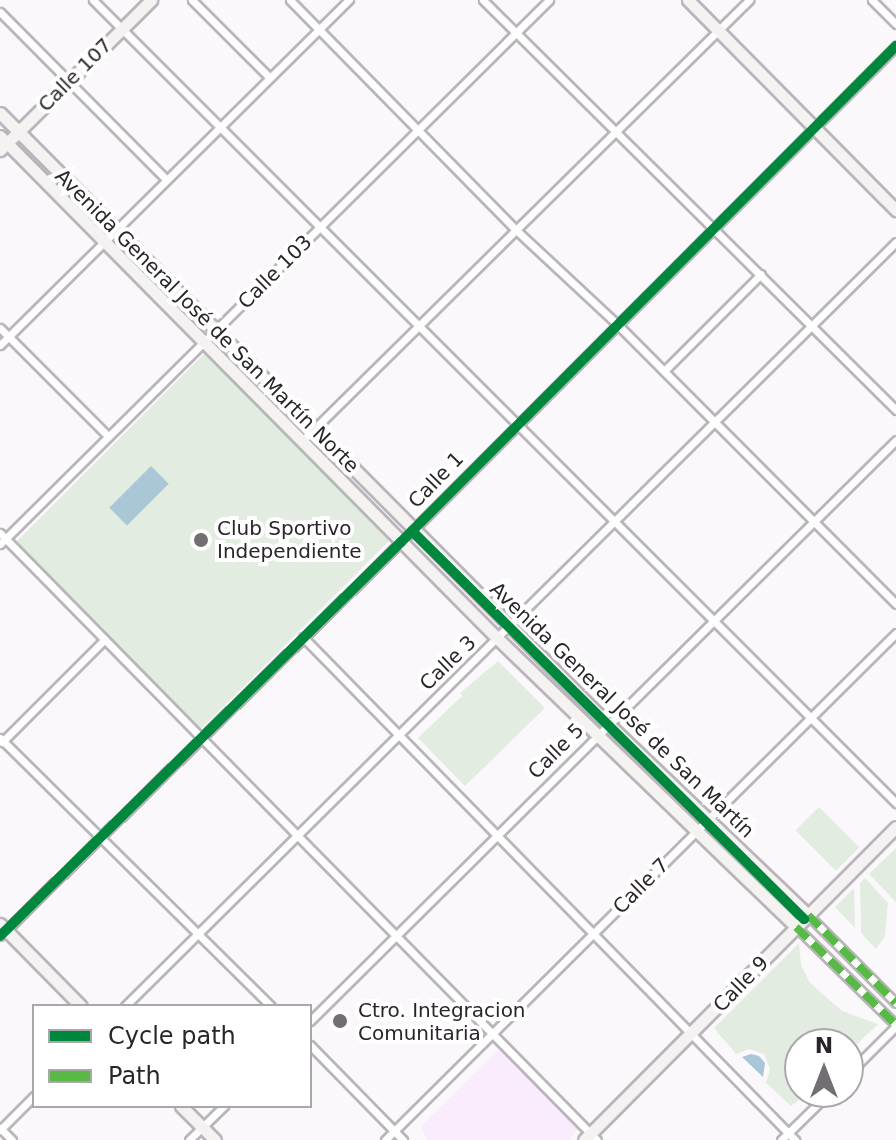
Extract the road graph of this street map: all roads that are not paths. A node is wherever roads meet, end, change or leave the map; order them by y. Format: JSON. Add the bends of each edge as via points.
{"nodes":[{"id":1,"x":93,"y":0,"type":"edge"},
{"id":2,"x":151,"y":0,"type":"edge"},
{"id":3,"x":192,"y":0,"type":"edge"},
{"id":4,"x":290,"y":0,"type":"edge"},
{"id":5,"x":349,"y":0,"type":"edge"},
{"id":6,"x":483,"y":0,"type":"edge"},
{"id":7,"x":549,"y":0,"type":"edge"},
{"id":8,"x":688,"y":0,"type":"edge"},
{"id":9,"x":749,"y":0,"type":"edge"},
{"id":10,"x":872,"y":0,"type":"edge"},
{"id":11,"x":0,"y":12,"type":"edge"},
{"id":12,"x":896,"y":24,"type":"edge"},
{"id":13,"x":121,"y":29,"type":"junction"},
{"id":14,"x":320,"y":30,"type":"junction"},
{"id":15,"x":718,"y":30,"type":"junction"},
{"id":16,"x":516,"y":33,"type":"junction"},
{"id":17,"x":896,"y":46,"type":"edge"},
{"id":18,"x":270,"y":78,"type":"junction"},
{"id":19,"x":69,"y":81,"type":"junction"},
{"id":20,"x":0,"y":113,"type":"edge"},
{"id":21,"x":813,"y":126,"type":"junction"},
{"id":22,"x":219,"y":129,"type":"junction"},
{"id":23,"x":418,"y":130,"type":"junction"},
{"id":24,"x":18,"y":131,"type":"junction"},
{"id":25,"x":616,"y":133,"type":"junction"},
{"id":26,"x":2,"y":143,"type":"edge"},
{"id":27,"x":166,"y":179,"type":"junction"},
{"id":28,"x":896,"y":210,"type":"edge"},
{"id":29,"x":714,"y":227,"type":"junction"},
{"id":30,"x":319,"y":228,"type":"junction"},
{"id":31,"x":118,"y":229,"type":"junction"},
{"id":32,"x":515,"y":229,"type":"junction"},
{"id":33,"x":106,"y":239,"type":"junction"},
{"id":34,"x":896,"y":242,"type":"edge"},
{"id":35,"x":761,"y":274,"type":"junction"},
{"id":36,"x":617,"y":324,"type":"junction"},
{"id":37,"x":812,"y":326,"type":"junction"},
{"id":38,"x":418,"y":327,"type":"junction"},
{"id":39,"x":0,"y":328,"type":"edge"},
{"id":40,"x":216,"y":330,"type":"junction"},
{"id":41,"x":9,"y":337,"type":"junction"},
{"id":42,"x":205,"y":341,"type":"junction"},
{"id":43,"x":0,"y":345,"type":"edge"},
{"id":44,"x":664,"y":371,"type":"junction"},
{"id":45,"x":896,"y":410,"type":"edge"},
{"id":46,"x":716,"y":423,"type":"junction"},
{"id":47,"x":516,"y":424,"type":"junction"},
{"id":48,"x":315,"y":430,"type":"junction"},
{"id":49,"x":108,"y":436,"type":"junction"},
{"id":50,"x":303,"y":440,"type":"junction"},
{"id":51,"x":896,"y":440,"type":"edge"},
{"id":52,"x":815,"y":522,"type":"junction"},
{"id":53,"x":615,"y":523,"type":"junction"},
{"id":54,"x":413,"y":529,"type":"junction"},
{"id":55,"x":2,"y":539,"type":"edge"},
{"id":56,"x":401,"y":542,"type":"junction"},
{"id":57,"x":896,"y":604,"type":"edge"},
{"id":58,"x":712,"y":620,"type":"junction"},
{"id":59,"x":511,"y":627,"type":"junction"},
{"id":60,"x":896,"y":633,"type":"edge"},
{"id":61,"x":303,"y":637,"type":"junction"},
{"id":62,"x":498,"y":639,"type":"junction"},
{"id":63,"x":103,"y":641,"type":"junction"},
{"id":64,"x":810,"y":718,"type":"junction"},
{"id":65,"x":608,"y":724,"type":"junction"},
{"id":66,"x":598,"y":734,"type":"junction"},
{"id":67,"x":399,"y":736,"type":"junction"},
{"id":68,"x":200,"y":739,"type":"junction"},
{"id":69,"x":1,"y":741,"type":"edge"},
{"id":70,"x":896,"y":803,"type":"edge"},
{"id":71,"x":708,"y":820,"type":"junction"},
{"id":72,"x":896,"y":827,"type":"edge"},
{"id":73,"x":696,"y":832,"type":"junction"},
{"id":74,"x":297,"y":836,"type":"junction"},
{"id":75,"x":495,"y":836,"type":"junction"},
{"id":76,"x":100,"y":838,"type":"junction"},
{"id":77,"x":808,"y":915,"type":"junction"},
{"id":78,"x":796,"y":927,"type":"junction"},
{"id":79,"x":2,"y":930,"type":"edge"},
{"id":80,"x":594,"y":932,"type":"junction"},
{"id":81,"x":200,"y":933,"type":"junction"},
{"id":82,"x":396,"y":937,"type":"junction"},
{"id":83,"x":896,"y":1003,"type":"edge"},
{"id":84,"x":79,"y":1004,"type":"edge"},
{"id":85,"x":127,"y":1004,"type":"edge"},
{"id":86,"x":269,"y":1004,"type":"edge"},
{"id":87,"x":312,"y":1019,"type":"edge"},
{"id":88,"x":896,"y":1026,"type":"edge"},
{"id":89,"x":492,"y":1034,"type":"junction"},
{"id":90,"x":691,"y":1035,"type":"junction"},
{"id":91,"x":312,"y":1047,"type":"edge"},
{"id":92,"x":864,"y":1058,"type":"edge"},
{"id":93,"x":32,"y":1098,"type":"edge"},
{"id":94,"x":183,"y":1108,"type":"edge"},
{"id":95,"x":222,"y":1108,"type":"edge"},
{"id":96,"x":814,"y":1108,"type":"edge"},
{"id":97,"x":202,"y":1127,"type":"junction"},
{"id":98,"x":0,"y":1129,"type":"edge"},
{"id":99,"x":394,"y":1131,"type":"junction"},
{"id":100,"x":788,"y":1133,"type":"junction"},
{"id":101,"x":591,"y":1138,"type":"edge"},
{"id":102,"x":12,"y":1140,"type":"edge"},
{"id":103,"x":189,"y":1140,"type":"edge"},
{"id":104,"x":215,"y":1140,"type":"edge"},
{"id":105,"x":385,"y":1140,"type":"edge"},
{"id":106,"x":403,"y":1140,"type":"edge"},
{"id":107,"x":781,"y":1140,"type":"edge"},
{"id":108,"x":795,"y":1140,"type":"edge"}],
"edges":[{"from":1,"to":13,"type":"street"},
{"from":2,"to":13,"type":"main road","name":"Calle 107"},
{"from":3,"to":18,"type":"street"},
{"from":4,"to":14,"type":"street"},
{"from":5,"to":14,"type":"street"},
{"from":6,"to":16,"type":"street"},
{"from":7,"to":16,"type":"street","name":"Calle 103"},
{"from":8,"to":15,"type":"main road"},
{"from":9,"to":15,"type":"street"},
{"from":10,"to":12,"type":"street"},
{"from":11,"to":19,"type":"street"},
{"from":13,"to":19,"type":"main road","name":"Calle 107"},
{"from":13,"to":22,"type":"street"},
{"from":14,"to":18,"type":"street"},
{"from":14,"to":23,"type":"street"},
{"from":15,"to":21,"type":"main road"},
{"from":15,"to":25,"type":"street"},
{"from":16,"to":23,"type":"street","name":"Calle 103"},
{"from":16,"to":25,"type":"street"},
{"from":17,"to":21,"type":"street","name":"Calle 1"},
{"from":18,"to":22,"type":"street"},
{"from":19,"to":24,"type":"main road","name":"Calle 107"},
{"from":19,"to":27,"type":"street"},
{"from":20,"to":24,"type":"main road","name":"Avenida General José de San Martín Norte"},
{"from":21,"to":28,"type":"main road"},
{"from":21,"to":29,"type":"street","name":"Calle 1"},
{"from":22,"to":27,"type":"street"},
{"from":22,"to":30,"type":"street"},
{"from":23,"to":30,"type":"street","name":"Calle 103"},
{"from":23,"to":32,"type":"street"},
{"from":24,"to":26,"type":"main road","name":"Calle 107"},
{"from":24,"to":31,"type":"main road","name":"Avenida General José de San Martín Norte"},
{"from":25,"to":29,"type":"street"},
{"from":25,"to":32,"type":"street"},
{"from":26,"to":33,"type":"main road","name":"Avenida General José de San Martín Norte"},
{"from":27,"to":31,"type":"street"},
{"from":29,"to":35,"type":"street"},
{"from":29,"to":36,"type":"street","name":"Calle 1"},
{"from":30,"to":38,"type":"street"},
{"from":30,"to":40,"type":"street","name":"Calle 103"},
{"from":31,"to":33,"type":"street"},
{"from":31,"to":40,"type":"main road","name":"Avenida General José de San Martín Norte"},
{"from":32,"to":36,"type":"street"},
{"from":32,"to":38,"type":"street"},
{"from":33,"to":41,"type":"street"},
{"from":33,"to":42,"type":"main road","name":"Avenida General José de San Martín Norte"},
{"from":34,"to":37,"type":"street","name":"Calle 3"},
{"from":35,"to":37,"type":"street"},
{"from":35,"to":44,"type":"street"},
{"from":36,"to":44,"type":"street"},
{"from":36,"to":47,"type":"street","name":"Calle 1"},
{"from":37,"to":45,"type":"street"},
{"from":37,"to":46,"type":"street","name":"Calle 3"},
{"from":38,"to":47,"type":"street"},
{"from":38,"to":48,"type":"street"},
{"from":39,"to":41,"type":"street"},
{"from":40,"to":42,"type":"street","name":"Calle 103"},
{"from":40,"to":48,"type":"main road","name":"Avenida General José de San Martín Norte"},
{"from":41,"to":43,"type":"street"},
{"from":41,"to":49,"type":"street"},
{"from":42,"to":49,"type":"street","name":"Calle 103"},
{"from":42,"to":50,"type":"main road","name":"Avenida General José de San Martín Norte"},
{"from":44,"to":46,"type":"street"},
{"from":46,"to":52,"type":"street"},
{"from":46,"to":53,"type":"street","name":"Calle 3"},
{"from":47,"to":53,"type":"street"},
{"from":47,"to":54,"type":"street","name":"Calle 1"},
{"from":48,"to":50,"type":"street"},
{"from":48,"to":54,"type":"main road","name":"Avenida General José de San Martín Norte"},
{"from":49,"to":55,"type":"street","name":"Calle 103"},
{"from":50,"to":56,"type":"main road","name":"Avenida General José de San Martín Norte"},
{"from":51,"to":52,"type":"street","name":"Calle 5"},
{"from":52,"to":57,"type":"street"},
{"from":52,"to":58,"type":"street","name":"Calle 5"},
{"from":53,"to":58,"type":"street"},
{"from":53,"to":59,"type":"street","name":"Calle 3"},
{"from":54,"to":56,"type":"street","name":"Calle 1"},
{"from":54,"to":59,"type":"main road","name":"Avenida General José de San Martín"},
{"from":55,"to":63,"type":"street"},
{"from":56,"to":61,"type":"street","name":"Calle 1"},
{"from":56,"to":62,"type":"main road","name":"Avenida General José de San Martín"},
{"from":58,"to":64,"type":"street"},
{"from":58,"to":65,"type":"street","name":"Calle 5"},
{"from":59,"to":62,"type":"street","name":"Calle 3"},
{"from":59,"to":65,"type":"main road","name":"Avenida General José de San Martín"},
{"from":60,"to":64,"type":"street","name":"Calle 7"},
{"from":61,"to":67,"type":"street"},
{"from":61,"to":68,"type":"street","name":"Calle 1"},
{"from":62,"to":66,"type":"main road","name":"Avenida General José de San Martín"},
{"from":62,"to":67,"type":"street","name":"Calle 3"},
{"from":63,"to":68,"type":"street"},
{"from":63,"to":69,"type":"street"},
{"from":64,"to":70,"type":"street"},
{"from":64,"to":71,"type":"street","name":"Calle 7"},
{"from":65,"to":66,"type":"street","name":"Calle 5"},
{"from":65,"to":71,"type":"main road","name":"Avenida General José de San Martín"},
{"from":66,"to":73,"type":"main road","name":"Avenida General José de San Martín"},
{"from":66,"to":75,"type":"street","name":"Calle 5"},
{"from":67,"to":74,"type":"street","name":"Calle 3"},
{"from":67,"to":75,"type":"street"},
{"from":68,"to":74,"type":"street"},
{"from":68,"to":76,"type":"street","name":"Calle 1"},
{"from":69,"to":76,"type":"street"},
{"from":71,"to":73,"type":"street","name":"Calle 7"},
{"from":71,"to":77,"type":"main road","name":"Avenida General José de San Martín"},
{"from":72,"to":77,"type":"main road","name":"Calle 9"},
{"from":73,"to":78,"type":"main road","name":"Avenida General José de San Martín"},
{"from":73,"to":80,"type":"street","name":"Calle 7"},
{"from":74,"to":81,"type":"street","name":"Calle 3"},
{"from":74,"to":82,"type":"street"},
{"from":75,"to":80,"type":"street"},
{"from":75,"to":82,"type":"street","name":"Calle 5"},
{"from":76,"to":79,"type":"street","name":"Calle 1"},
{"from":76,"to":81,"type":"street"},
{"from":77,"to":78,"type":"main road","name":"Calle 9"},
{"from":77,"to":83,"type":"street","name":"Avenida General José de San Martín"},
{"from":78,"to":88,"type":"street","name":"Avenida General José de San Martín"},
{"from":78,"to":90,"type":"main road","name":"Calle 9"},
{"from":79,"to":84,"type":"main road"},
{"from":80,"to":89,"type":"street","name":"Calle 7"},
{"from":80,"to":90,"type":"street"},
{"from":81,"to":85,"type":"street","name":"Calle 3"},
{"from":81,"to":86,"type":"street"},
{"from":82,"to":87,"type":"street","name":"Calle 5"},
{"from":82,"to":89,"type":"street"},
{"from":88,"to":92,"type":"street"},
{"from":89,"to":99,"type":"street","name":"Calle 7"},
{"from":89,"to":101,"type":"street"},
{"from":90,"to":100,"type":"street"},
{"from":90,"to":101,"type":"main road","name":"Calle 9"},
{"from":91,"to":99,"type":"street"},
{"from":93,"to":98,"type":"street"},
{"from":94,"to":97,"type":"main road"},
{"from":95,"to":97,"type":"street"},
{"from":96,"to":100,"type":"street"},
{"from":97,"to":103,"type":"street"},
{"from":97,"to":104,"type":"main road"},
{"from":98,"to":102,"type":"street"},
{"from":99,"to":105,"type":"street","name":"Calle 7"},
{"from":99,"to":106,"type":"street"},
{"from":100,"to":107,"type":"street"},
{"from":100,"to":108,"type":"street"}]}
